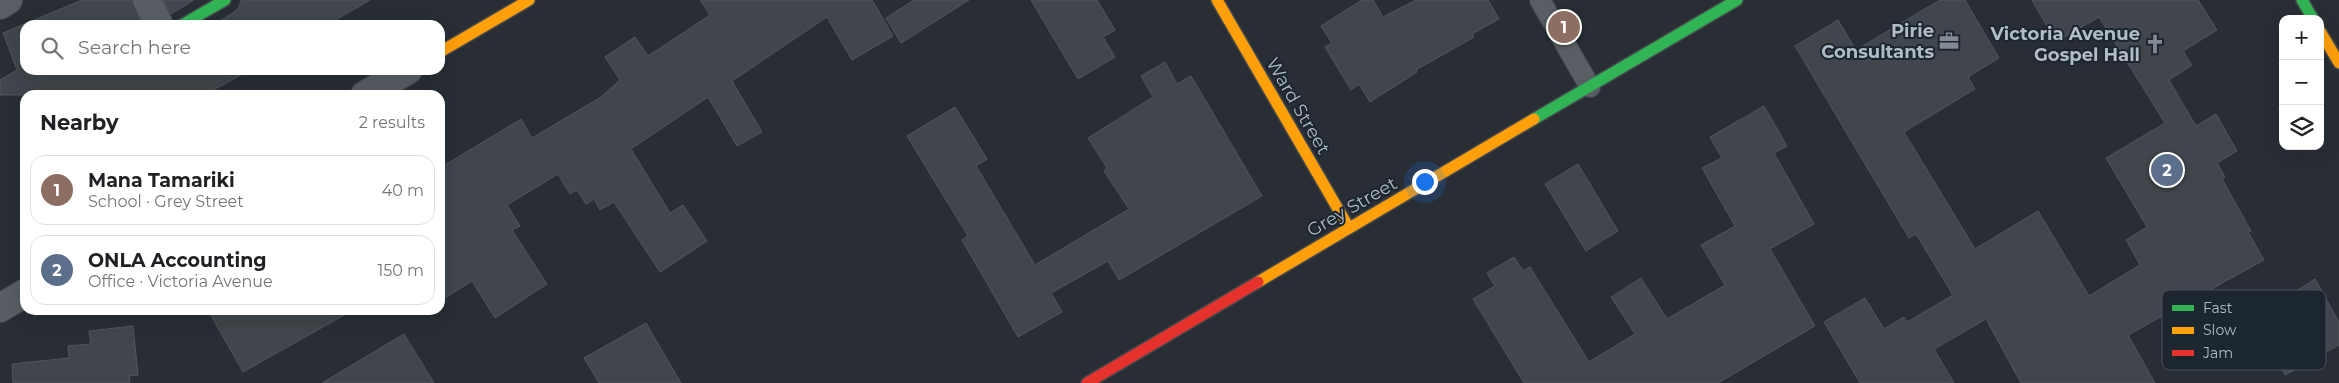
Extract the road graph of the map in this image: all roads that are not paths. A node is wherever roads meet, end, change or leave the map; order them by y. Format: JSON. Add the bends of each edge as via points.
{"nodes":[{"id":1,"x":8,"y":0,"type":"edge"},
{"id":2,"x":147,"y":0,"type":"edge"},
{"id":3,"x":225,"y":0,"type":"edge"},
{"id":4,"x":529,"y":0,"type":"edge"},
{"id":5,"x":1217,"y":0,"type":"edge"},
{"id":6,"x":1540,"y":0,"type":"edge"},
{"id":7,"x":1737,"y":0,"type":"edge"},
{"id":8,"x":2302,"y":0,"type":"edge"},
{"id":9,"x":0,"y":5,"type":"edge"},
{"id":10,"x":2311,"y":15,"type":"edge"},
{"id":11,"x":157,"y":20,"type":"edge"},
{"id":12,"x":191,"y":20,"type":"edge"},
{"id":13,"x":2324,"y":38,"type":"edge"},
{"id":14,"x":445,"y":49,"type":"edge"},
{"id":15,"x":2339,"y":63,"type":"edge"},
{"id":16,"x":399,"y":75,"type":"edge"},
{"id":17,"x":1590,"y":87,"type":"junction"},
{"id":18,"x":374,"y":90,"type":"edge"},
{"id":19,"x":1349,"y":228,"type":"junction"},
{"id":20,"x":20,"y":296,"type":"edge"},
{"id":21,"x":0,"y":308,"type":"edge"},
{"id":22,"x":1087,"y":383,"type":"edge"}],
"edges":[{"from":1,"to":9,"type":"street"},
{"from":2,"to":11,"type":"street"},
{"from":3,"to":12,"type":"street"},
{"from":4,"to":14,"type":"street"},
{"from":5,"to":19,"type":"street","name":"Ward Street"},
{"from":6,"to":17,"type":"lane"},
{"from":7,"to":17,"type":"street","name":"Grey Street"},
{"from":8,"to":10,"type":"street"},
{"from":13,"to":15,"type":"street"},
{"from":16,"to":18,"type":"street"},
{"from":17,"to":19,"type":"street","name":"Grey Street"},
{"from":19,"to":22,"type":"street","name":"Grey Street"},
{"from":20,"to":21,"type":"street"}]}
